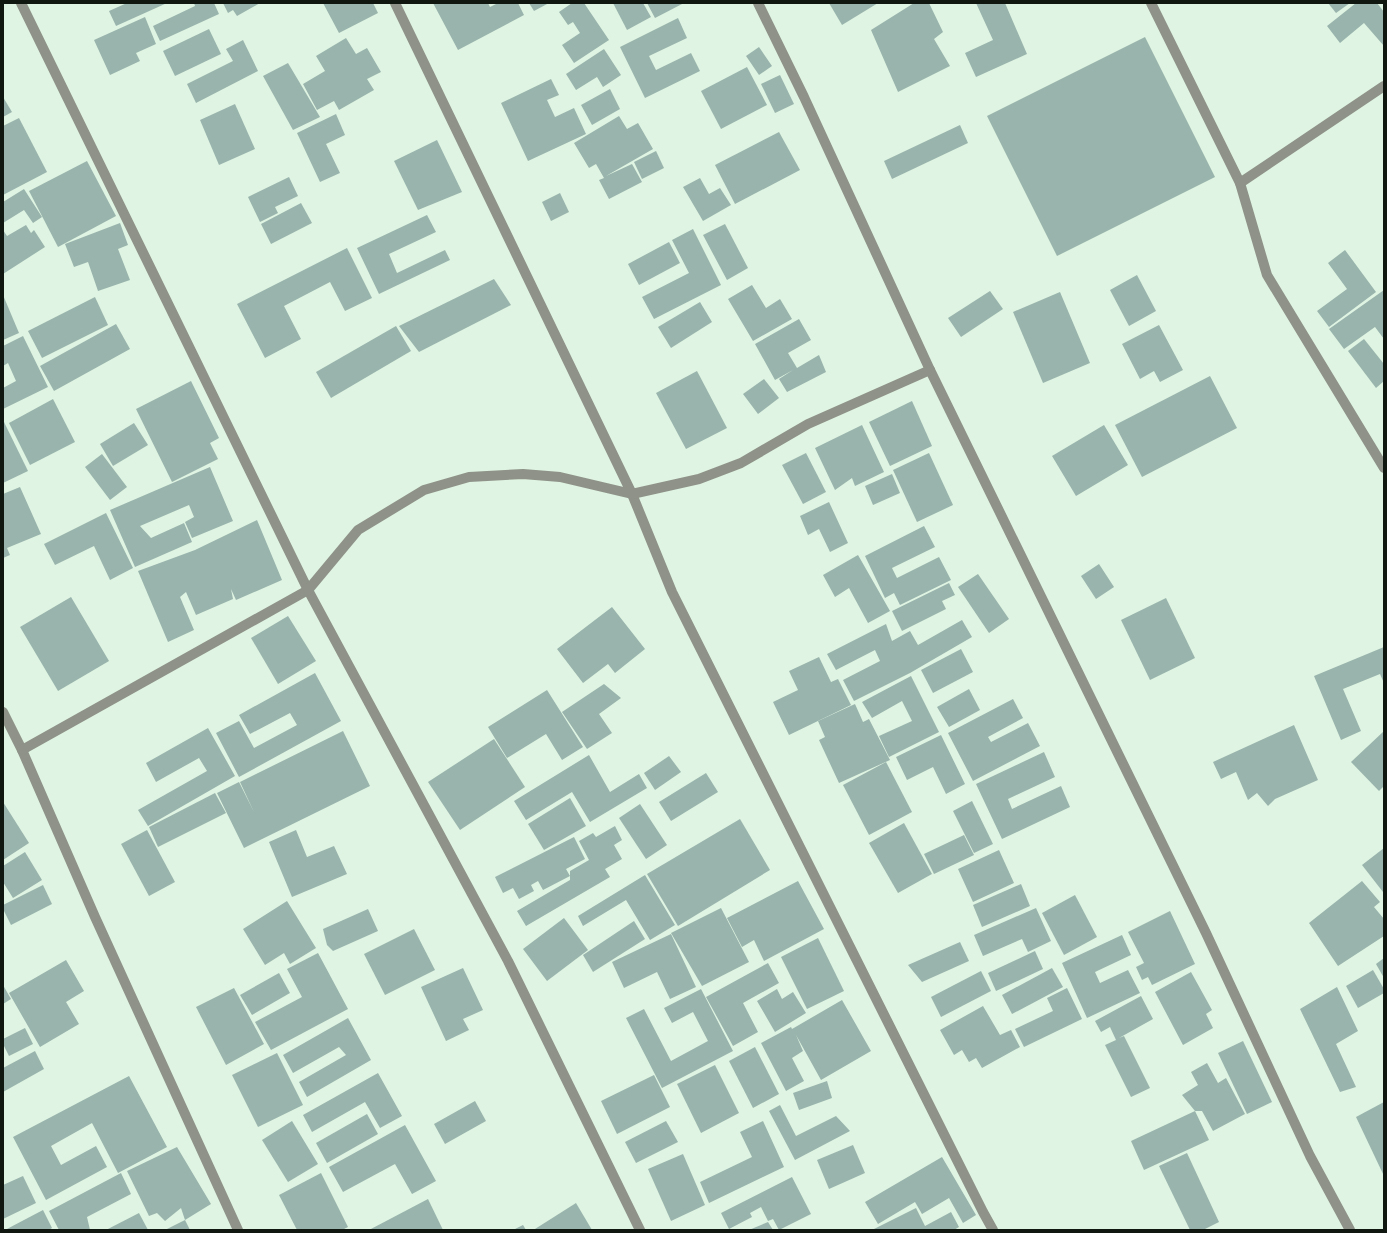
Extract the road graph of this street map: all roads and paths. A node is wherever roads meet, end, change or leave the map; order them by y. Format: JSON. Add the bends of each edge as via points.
{"nodes":[{"id":1,"x":21,"y":3,"type":"edge"},
{"id":2,"x":395,"y":3,"type":"edge"},
{"id":3,"x":758,"y":3,"type":"edge"},
{"id":4,"x":1151,"y":3,"type":"edge"},
{"id":5,"x":1384,"y":86,"type":"edge"},
{"id":6,"x":1240,"y":183,"type":"junction"},
{"id":7,"x":930,"y":370,"type":"junction"},
{"id":8,"x":1384,"y":468,"type":"edge"},
{"id":9,"x":632,"y":494,"type":"junction"},
{"id":10,"x":308,"y":590,"type":"junction"},
{"id":11,"x":3,"y":712,"type":"edge"},
{"id":12,"x":22,"y":750,"type":"junction"},
{"id":13,"x":238,"y":1230,"type":"edge"},
{"id":14,"x":640,"y":1230,"type":"edge"},
{"id":15,"x":993,"y":1230,"type":"edge"},
{"id":16,"x":1350,"y":1230,"type":"edge"}],
"edges":[{"from":1,"to":10,"type":"street"},
{"from":2,"to":9,"type":"street"},
{"from":3,"to":7,"type":"street"},
{"from":4,"to":6,"type":"street"},
{"from":5,"to":6,"type":"street"},
{"from":6,"to":8,"type":"street","via":[[1267,275]]},
{"from":7,"to":9,"type":"street","via":[[808,424],[741,463],[699,479]]},
{"from":7,"to":16,"type":"street","via":[[1206,933],[1310,1156]]},
{"from":9,"to":10,"type":"street","via":[[541,475],[469,477],[424,490],[358,530]]},
{"from":9,"to":15,"type":"street","via":[[672,592]]},
{"from":10,"to":12,"type":"street"},
{"from":10,"to":14,"type":"street","via":[[508,962]]},
{"from":11,"to":12,"type":"street"},
{"from":12,"to":13,"type":"street"}]}
